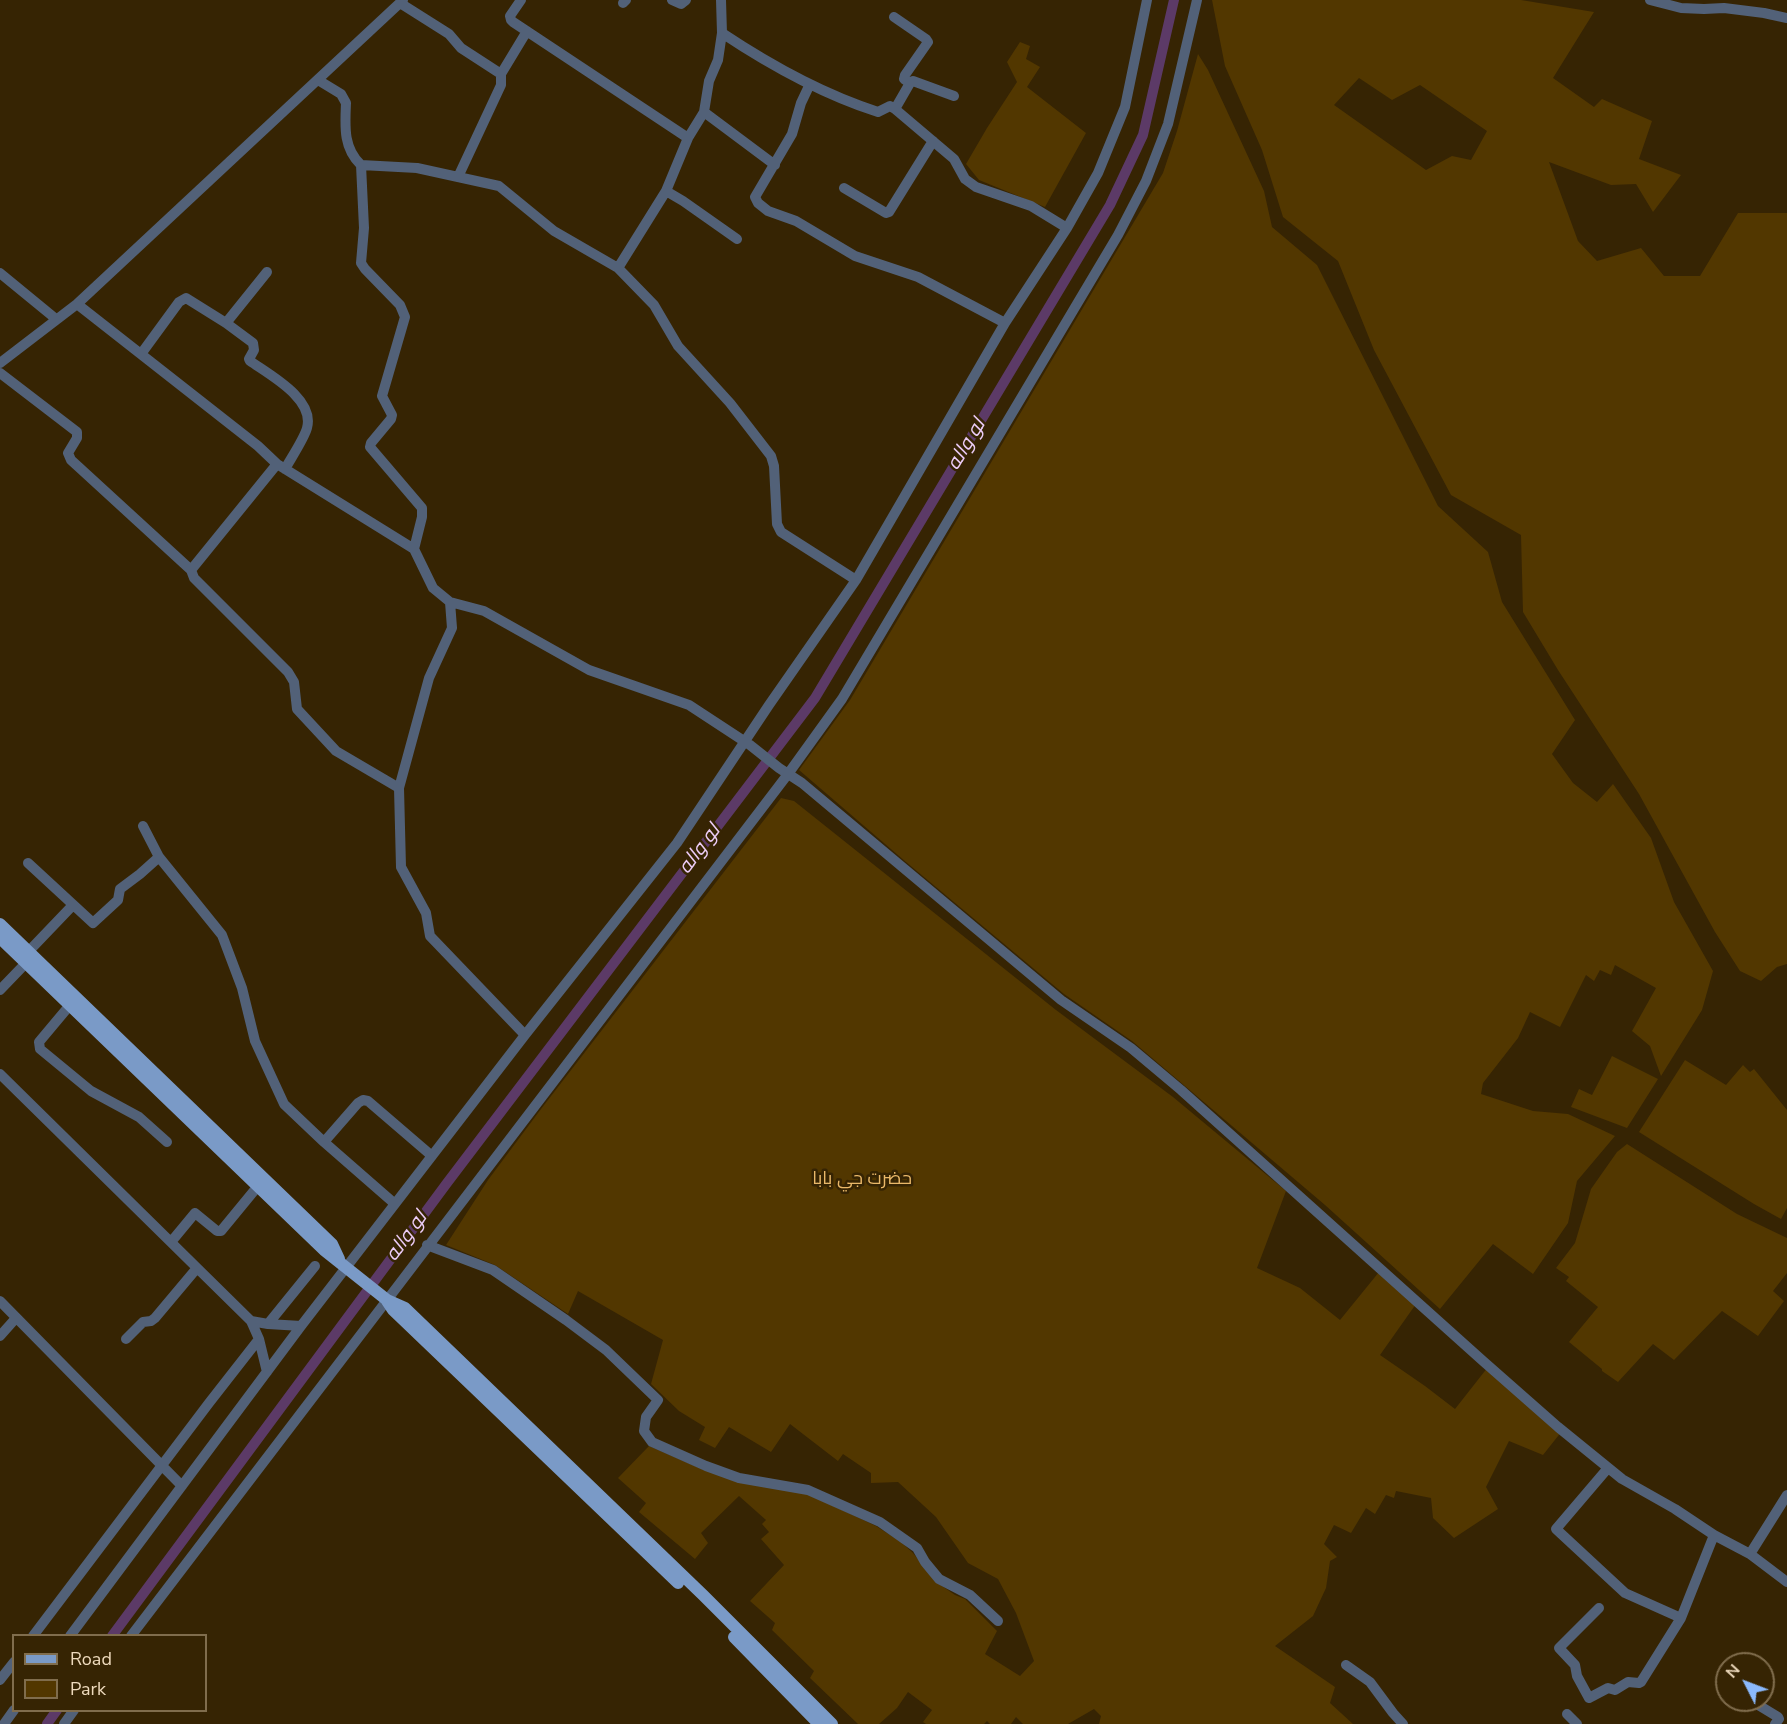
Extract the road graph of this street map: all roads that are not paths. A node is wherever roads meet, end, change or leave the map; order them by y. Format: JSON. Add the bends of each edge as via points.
{"nodes":[{"id":1,"x":520,"y":0,"type":"edge"},
{"id":2,"x":672,"y":0,"type":"edge"},
{"id":3,"x":686,"y":0,"type":"edge"},
{"id":4,"x":721,"y":0,"type":"edge"},
{"id":5,"x":1146,"y":0,"type":"edge"},
{"id":6,"x":1197,"y":0,"type":"edge"},
{"id":7,"x":1650,"y":0,"type":"edge"},
{"id":8,"x":401,"y":1,"type":"edge"},
{"id":9,"x":1681,"y":4,"type":"edge"},
{"id":10,"x":894,"y":17,"type":"dead end"},
{"id":11,"x":1787,"y":18,"type":"edge"},
{"id":12,"x":527,"y":31,"type":"junction"},
{"id":13,"x":722,"y":33,"type":"junction"},
{"id":14,"x":501,"y":74,"type":"junction"},
{"id":15,"x":318,"y":80,"type":"junction"},
{"id":16,"x":910,"y":83,"type":"junction"},
{"id":17,"x":810,"y":84,"type":"junction"},
{"id":18,"x":954,"y":96,"type":"dead end"},
{"id":19,"x":895,"y":109,"type":"junction"},
{"id":20,"x":704,"y":112,"type":"junction"},
{"id":21,"x":688,"y":138,"type":"junction"},
{"id":22,"x":933,"y":141,"type":"junction"},
{"id":23,"x":361,"y":165,"type":"junction"},
{"id":24,"x":775,"y":165,"type":"junction"},
{"id":25,"x":458,"y":177,"type":"junction"},
{"id":26,"x":844,"y":188,"type":"dead end"},
{"id":27,"x":666,"y":191,"type":"junction"},
{"id":28,"x":1067,"y":228,"type":"junction"},
{"id":29,"x":737,"y":239,"type":"dead end"},
{"id":30,"x":618,"y":268,"type":"junction"},
{"id":31,"x":0,"y":273,"type":"edge"},
{"id":32,"x":267,"y":273,"type":"dead end"},
{"id":33,"x":77,"y":304,"type":"junction"},
{"id":34,"x":56,"y":319,"type":"junction"},
{"id":35,"x":226,"y":323,"type":"junction"},
{"id":36,"x":1005,"y":323,"type":"junction"},
{"id":37,"x":141,"y":354,"type":"junction"},
{"id":38,"x":0,"y":363,"type":"edge"},
{"id":39,"x":0,"y":373,"type":"edge"},
{"id":40,"x":281,"y":467,"type":"junction"},
{"id":41,"x":414,"y":549,"type":"junction"},
{"id":42,"x":191,"y":570,"type":"junction"},
{"id":43,"x":856,"y":580,"type":"junction"},
{"id":44,"x":450,"y":602,"type":"junction"},
{"id":45,"x":748,"y":743,"type":"junction"},
{"id":46,"x":783,"y":771,"type":"junction"},
{"id":47,"x":399,"y":788,"type":"junction"},
{"id":48,"x":143,"y":826,"type":"dead end"},
{"id":49,"x":159,"y":857,"type":"junction"},
{"id":50,"x":28,"y":863,"type":"dead end"},
{"id":51,"x":73,"y":905,"type":"junction"},
{"id":52,"x":0,"y":924,"type":"edge"},
{"id":53,"x":0,"y":938,"type":"edge"},
{"id":54,"x":27,"y":957,"type":"junction"},
{"id":55,"x":0,"y":990,"type":"edge"},
{"id":56,"x":70,"y":1005,"type":"junction"},
{"id":57,"x":525,"y":1035,"type":"junction"},
{"id":58,"x":0,"y":1074,"type":"edge"},
{"id":59,"x":167,"y":1142,"type":"dead end"},
{"id":60,"x":324,"y":1142,"type":"junction"},
{"id":61,"x":432,"y":1156,"type":"junction"},
{"id":62,"x":258,"y":1186,"type":"junction"},
{"id":63,"x":395,"y":1204,"type":"junction"},
{"id":64,"x":171,"y":1242,"type":"junction"},
{"id":65,"x":427,"y":1245,"type":"junction"},
{"id":66,"x":315,"y":1266,"type":"dead end"},
{"id":67,"x":197,"y":1268,"type":"junction"},
{"id":68,"x":347,"y":1268,"type":"junction"},
{"id":69,"x":382,"y":1296,"type":"junction"},
{"id":70,"x":0,"y":1301,"type":"edge"},
{"id":71,"x":16,"y":1318,"type":"junction"},
{"id":72,"x":251,"y":1321,"type":"junction"},
{"id":73,"x":268,"y":1324,"type":"junction"},
{"id":74,"x":302,"y":1326,"type":"junction"},
{"id":75,"x":0,"y":1336,"type":"edge"},
{"id":76,"x":126,"y":1339,"type":"dead end"},
{"id":77,"x":259,"y":1339,"type":"junction"},
{"id":78,"x":267,"y":1372,"type":"junction"},
{"id":79,"x":162,"y":1465,"type":"junction"},
{"id":80,"x":562,"y":1466,"type":"junction"},
{"id":81,"x":1608,"y":1468,"type":"junction"},
{"id":82,"x":183,"y":1486,"type":"junction"},
{"id":83,"x":1787,"y":1495,"type":"edge"},
{"id":84,"x":1714,"y":1535,"type":"junction"},
{"id":85,"x":1749,"y":1554,"type":"junction"},
{"id":86,"x":1787,"y":1582,"type":"edge"},
{"id":87,"x":1599,"y":1608,"type":"dead end"},
{"id":88,"x":1681,"y":1618,"type":"junction"},
{"id":89,"x":998,"y":1621,"type":"dead end"},
{"id":90,"x":34,"y":1634,"type":"edge"},
{"id":91,"x":71,"y":1634,"type":"edge"},
{"id":92,"x":132,"y":1634,"type":"edge"},
{"id":93,"x":12,"y":1665,"type":"edge"},
{"id":94,"x":1346,"y":1665,"type":"dead end"},
{"id":95,"x":0,"y":1680,"type":"edge"},
{"id":96,"x":1770,"y":1712,"type":"edge"},
{"id":97,"x":1567,"y":1714,"type":"dead end"},
{"id":98,"x":819,"y":1724,"type":"edge"},
{"id":99,"x":832,"y":1724,"type":"edge"},
{"id":100,"x":1403,"y":1724,"type":"edge"},
{"id":101,"x":1577,"y":1724,"type":"edge"},
{"id":102,"x":1775,"y":1724,"type":"edge"}],
"edges":[{"from":1,"to":12,"type":"street","via":[[510,16]]},
{"from":2,"to":3,"type":"street","via":[[681,4]]},
{"from":4,"to":13,"type":"street"},
{"from":5,"to":28,"type":"street","via":[[1125,107],[1098,173]]},
{"from":6,"to":46,"type":"street","via":[[1167,124],[1146,181],[1118,235],[842,699]]},
{"from":7,"to":9,"type":"street"},
{"from":8,"to":14,"type":"street"},
{"from":8,"to":15,"type":"street"},
{"from":9,"to":11,"type":"street"},
{"from":10,"to":16,"type":"street","via":[[928,42],[905,75]]},
{"from":12,"to":14,"type":"street"},
{"from":12,"to":21,"type":"street"},
{"from":13,"to":17,"type":"street"},
{"from":13,"to":20,"type":"street"},
{"from":14,"to":25,"type":"street","via":[[501,85]]},
{"from":15,"to":23,"type":"street","via":[[344,98],[345,135],[352,157]]},
{"from":15,"to":33,"type":"street"},
{"from":16,"to":18,"type":"street","via":[[917,81]]},
{"from":16,"to":19,"type":"street"},
{"from":17,"to":19,"type":"street","via":[[878,112],[890,106]]},
{"from":17,"to":24,"type":"street","via":[[792,134]]},
{"from":19,"to":22,"type":"street"},
{"from":20,"to":21,"type":"street"},
{"from":20,"to":24,"type":"street"},
{"from":21,"to":27,"type":"street"},
{"from":22,"to":26,"type":"street","via":[[888,212]]},
{"from":22,"to":28,"type":"street","via":[[954,159],[965,179],[976,187],[1031,206]]},
{"from":23,"to":25,"type":"street","via":[[417,168]]},
{"from":23,"to":41,"type":"street","via":[[361,263],[400,305],[405,317],[382,396],[391,419],[370,447],[422,508]]},
{"from":24,"to":36,"type":"street","via":[[755,199],[768,211],[796,221],[855,256],[918,277]]},
{"from":25,"to":30,"type":"street","via":[[499,186],[554,231]]},
{"from":27,"to":29,"type":"street"},
{"from":27,"to":30,"type":"street"},
{"from":28,"to":36,"type":"street"},
{"from":30,"to":43,"type":"street","via":[[654,305],[678,346],[771,456],[781,532]]},
{"from":31,"to":34,"type":"street"},
{"from":32,"to":35,"type":"street"},
{"from":33,"to":34,"type":"street"},
{"from":33,"to":37,"type":"street"},
{"from":34,"to":38,"type":"street"},
{"from":35,"to":37,"type":"street","via":[[182,299]]},
{"from":35,"to":40,"type":"street","via":[[253,343],[250,361],[295,394],[307,412],[307,428]]},
{"from":36,"to":43,"type":"street"},
{"from":37,"to":40,"type":"street"},
{"from":39,"to":42,"type":"street","via":[[77,432],[68,453],[71,460]]},
{"from":40,"to":41,"type":"street"},
{"from":40,"to":42,"type":"street"},
{"from":41,"to":44,"type":"street","via":[[433,588]]},
{"from":42,"to":47,"type":"street","via":[[194,578],[288,672],[294,682],[297,709],[336,751]]},
{"from":43,"to":45,"type":"street","via":[[769,705]]},
{"from":44,"to":45,"type":"street","via":[[484,611],[589,670],[689,705]]},
{"from":44,"to":47,"type":"street","via":[[452,628],[429,678]]},
{"from":45,"to":46,"type":"street"},
{"from":45,"to":57,"type":"street","via":[[677,843]]},
{"from":46,"to":65,"type":"street"},
{"from":46,"to":81,"type":"street","via":[[1061,1000],[1131,1048],[1181,1090]]},
{"from":47,"to":57,"type":"street","via":[[401,867],[426,913],[430,936]]},
{"from":48,"to":49,"type":"street"},
{"from":49,"to":51,"type":"street","via":[[120,889],[118,900],[93,923]]},
{"from":49,"to":60,"type":"street","via":[[222,935],[242,988],[255,1041],[284,1104]]},
{"from":50,"to":51,"type":"street"},
{"from":51,"to":54,"type":"street"},
{"from":52,"to":54,"type":"main road"},
{"from":53,"to":54,"type":"main road"},
{"from":54,"to":55,"type":"street"},
{"from":54,"to":56,"type":"main road"},
{"from":54,"to":68,"type":"main road","via":[[332,1244]]},
{"from":56,"to":59,"type":"street","via":[[39,1042],[40,1049],[91,1091],[139,1117]]},
{"from":56,"to":62,"type":"main road"},
{"from":57,"to":61,"type":"street"},
{"from":58,"to":64,"type":"street"},
{"from":60,"to":61,"type":"street","via":[[363,1100]]},
{"from":60,"to":63,"type":"street"},
{"from":61,"to":63,"type":"street"},
{"from":62,"to":64,"type":"street","via":[[221,1231],[195,1213]]},
{"from":62,"to":68,"type":"main road"},
{"from":63,"to":68,"type":"street"},
{"from":64,"to":67,"type":"street"},
{"from":65,"to":69,"type":"street"},
{"from":65,"to":89,"type":"street","via":[[493,1270],[606,1350],[658,1400],[645,1417],[644,1431],[652,1442],[739,1478],[808,1490],[880,1522],[917,1548],[939,1579],[969,1595]]},
{"from":66,"to":73,"type":"street"},
{"from":67,"to":72,"type":"street"},
{"from":67,"to":76,"type":"street","via":[[155,1318],[143,1322]]},
{"from":68,"to":69,"type":"main road"},
{"from":68,"to":74,"type":"street"},
{"from":69,"to":80,"type":"main road","via":[[405,1308]]},
{"from":69,"to":92,"type":"street"},
{"from":70,"to":71,"type":"street"},
{"from":71,"to":75,"type":"street"},
{"from":71,"to":79,"type":"street"},
{"from":72,"to":73,"type":"street"},
{"from":72,"to":77,"type":"street"},
{"from":73,"to":74,"type":"street"},
{"from":74,"to":78,"type":"street"},
{"from":77,"to":78,"type":"street"},
{"from":77,"to":79,"type":"street"},
{"from":78,"to":82,"type":"street"},
{"from":79,"to":82,"type":"street"},
{"from":79,"to":90,"type":"street"},
{"from":80,"to":98,"type":"main road"},
{"from":80,"to":99,"type":"main road","via":[[703,1595]]},
{"from":81,"to":84,"type":"street"},
{"from":81,"to":88,"type":"street","via":[[1556,1529],[1624,1593]]},
{"from":82,"to":91,"type":"street"},
{"from":83,"to":85,"type":"street"},
{"from":84,"to":85,"type":"street"},
{"from":84,"to":88,"type":"street"},
{"from":85,"to":86,"type":"street"},
{"from":87,"to":88,"type":"street","via":[[1559,1648],[1575,1665],[1589,1698],[1608,1688],[1615,1690],[1628,1682],[1641,1682]]},
{"from":93,"to":95,"type":"street"},
{"from":94,"to":100,"type":"street","via":[[1370,1682]]},
{"from":96,"to":102,"type":"street","via":[[1779,1719]]},
{"from":97,"to":101,"type":"street"}]}
